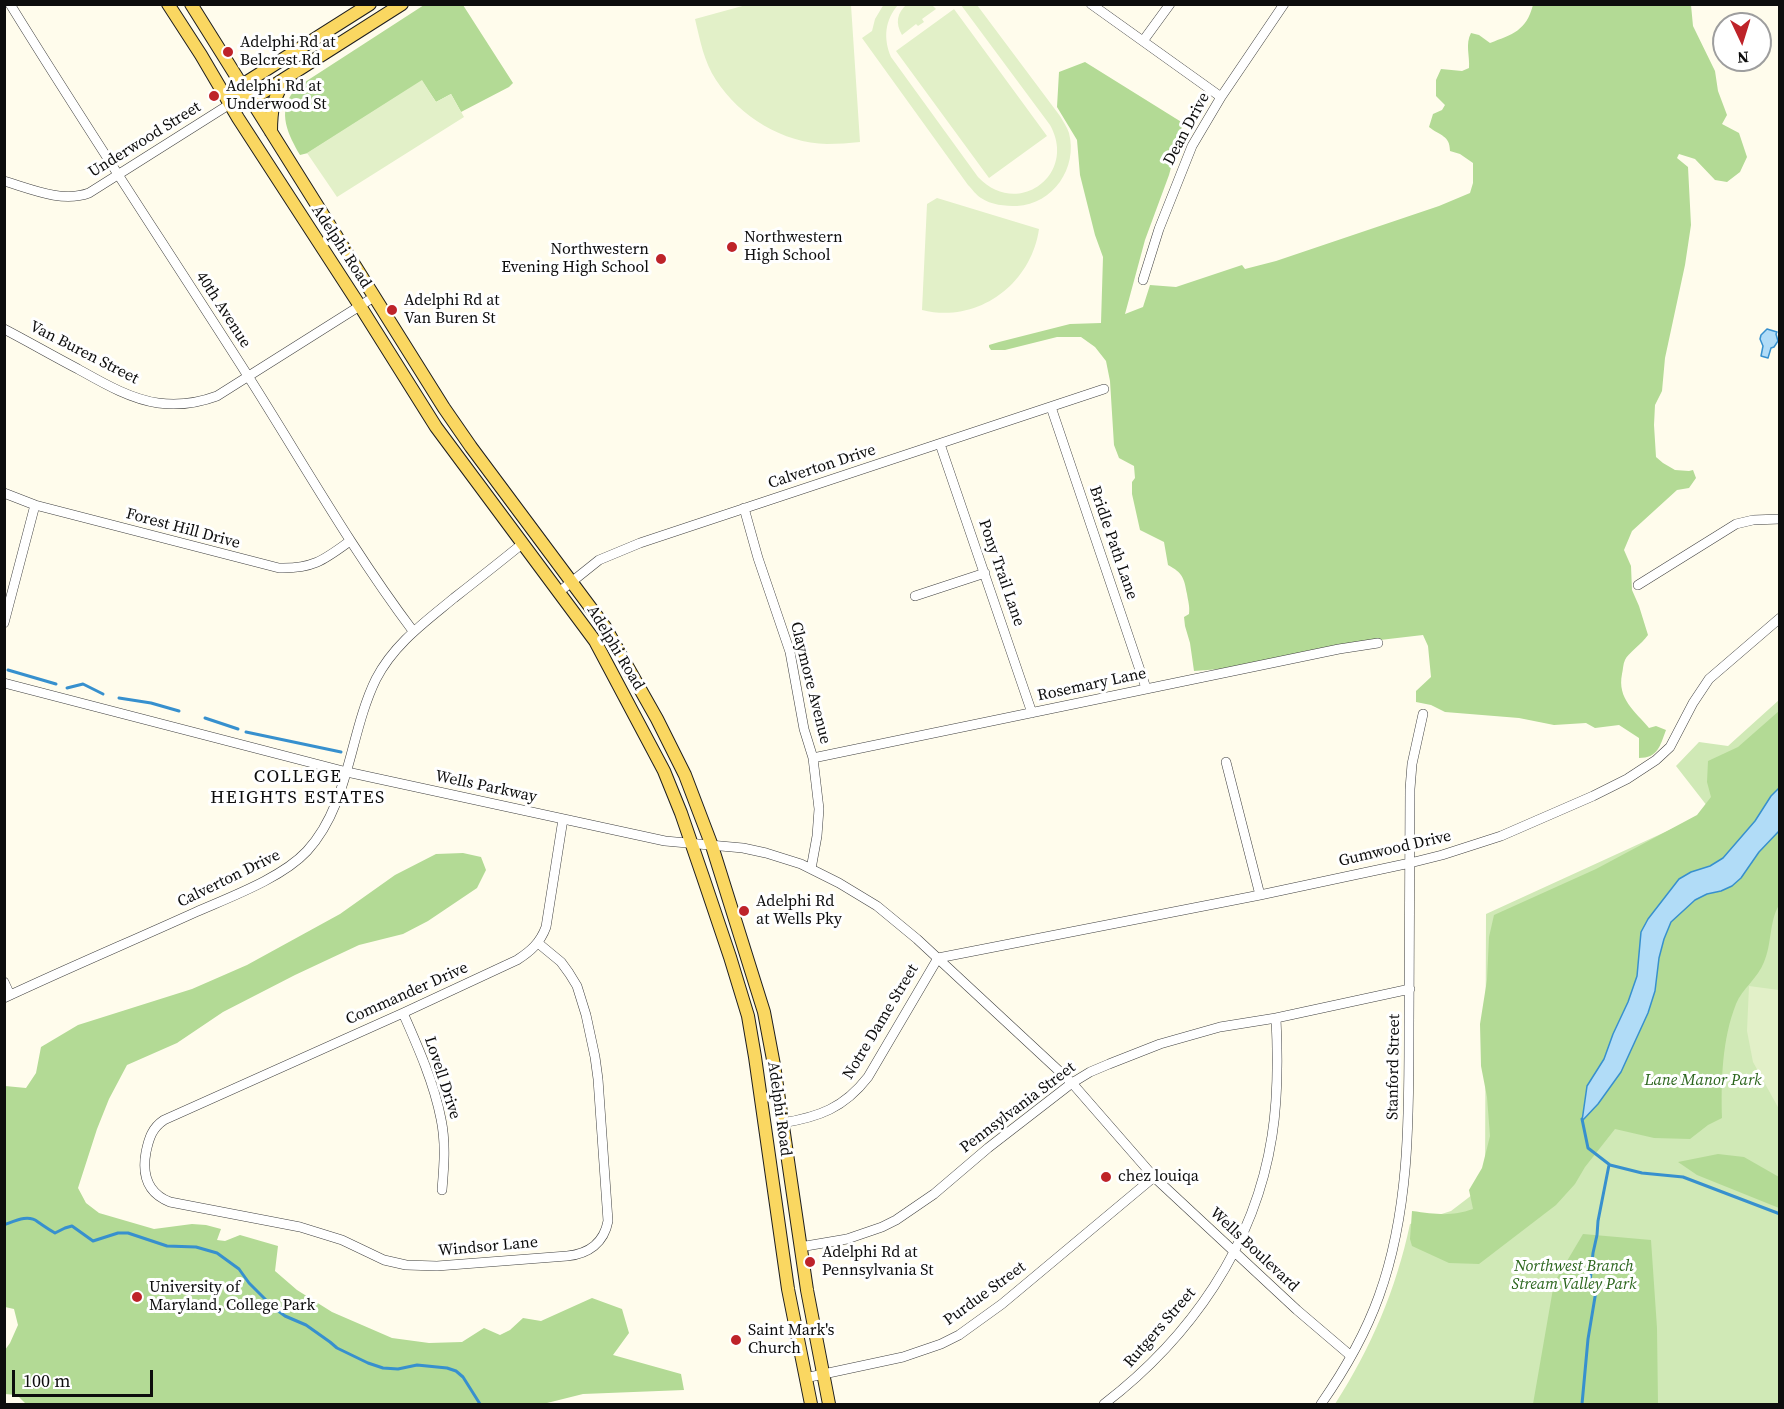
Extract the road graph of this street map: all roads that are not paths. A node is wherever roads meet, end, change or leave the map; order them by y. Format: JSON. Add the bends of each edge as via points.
{"nodes":[{"id":1,"x":10,"y":4,"type":"edge"},
{"id":2,"x":168,"y":4,"type":"edge"},
{"id":3,"x":191,"y":4,"type":"edge"},
{"id":4,"x":370,"y":4,"type":"edge"},
{"id":5,"x":402,"y":4,"type":"edge"},
{"id":6,"x":1091,"y":4,"type":"edge"},
{"id":7,"x":1170,"y":4,"type":"edge"},
{"id":8,"x":1284,"y":4,"type":"edge"},
{"id":9,"x":1143,"y":41,"type":"junction"},
{"id":10,"x":290,"y":75,"type":"junction"},
{"id":11,"x":242,"y":85,"type":"junction"},
{"id":12,"x":1221,"y":97,"type":"junction"},
{"id":13,"x":251,"y":100,"type":"junction"},
{"id":14,"x":230,"y":104,"type":"junction"},
{"id":15,"x":271,"y":133,"type":"junction"},
{"id":16,"x":118,"y":175,"type":"junction"},
{"id":17,"x":4,"y":181,"type":"edge"},
{"id":18,"x":1143,"y":280,"type":"dead end"},
{"id":19,"x":374,"y":297,"type":"junction"},
{"id":20,"x":360,"y":306,"type":"junction"},
{"id":21,"x":4,"y":329,"type":"edge"},
{"id":22,"x":248,"y":376,"type":"junction"},
{"id":23,"x":1104,"y":389,"type":"dead end"},
{"id":24,"x":1051,"y":407,"type":"junction"},
{"id":25,"x":940,"y":444,"type":"junction"},
{"id":26,"x":4,"y":493,"type":"edge"},
{"id":27,"x":35,"y":506,"type":"junction"},
{"id":28,"x":744,"y":508,"type":"junction"},
{"id":29,"x":1779,"y":519,"type":"edge"},
{"id":30,"x":350,"y":541,"type":"junction"},
{"id":31,"x":522,"y":544,"type":"junction"},
{"id":32,"x":985,"y":573,"type":"junction"},
{"id":33,"x":572,"y":582,"type":"junction"},
{"id":34,"x":1638,"y":585,"type":"dead end"},
{"id":35,"x":559,"y":592,"type":"junction"},
{"id":36,"x":915,"y":596,"type":"dead end"},
{"id":37,"x":1779,"y":618,"type":"edge"},
{"id":38,"x":4,"y":623,"type":"edge"},
{"id":39,"x":413,"y":631,"type":"junction"},
{"id":40,"x":1378,"y":643,"type":"dead end"},
{"id":41,"x":4,"y":683,"type":"edge"},
{"id":42,"x":1146,"y":688,"type":"junction"},
{"id":43,"x":1032,"y":713,"type":"junction"},
{"id":44,"x":1423,"y":714,"type":"dead end"},
{"id":45,"x":813,"y":758,"type":"junction"},
{"id":46,"x":1226,"y":762,"type":"dead end"},
{"id":47,"x":347,"y":772,"type":"junction"},
{"id":48,"x":563,"y":819,"type":"junction"},
{"id":49,"x":691,"y":844,"type":"junction"},
{"id":50,"x":711,"y":846,"type":"junction"},
{"id":51,"x":1410,"y":863,"type":"junction"},
{"id":52,"x":811,"y":869,"type":"junction"},
{"id":53,"x":1260,"y":895,"type":"junction"},
{"id":54,"x":538,"y":943,"type":"junction"},
{"id":55,"x":938,"y":958,"type":"junction"},
{"id":56,"x":4,"y":982,"type":"edge"},
{"id":57,"x":1410,"y":989,"type":"junction"},
{"id":58,"x":7,"y":996,"type":"edge"},
{"id":59,"x":403,"y":1013,"type":"junction"},
{"id":60,"x":1276,"y":1018,"type":"junction"},
{"id":61,"x":1072,"y":1083,"type":"junction"},
{"id":62,"x":169,"y":1117,"type":"joint"},
{"id":63,"x":782,"y":1124,"type":"junction"},
{"id":64,"x":1154,"y":1177,"type":"junction"},
{"id":65,"x":442,"y":1190,"type":"dead end"},
{"id":66,"x":800,"y":1247,"type":"junction"},
{"id":67,"x":1234,"y":1253,"type":"junction"},
{"id":68,"x":1351,"y":1356,"type":"junction"},
{"id":69,"x":822,"y":1374,"type":"junction"},
{"id":70,"x":805,"y":1378,"type":"junction"},
{"id":71,"x":811,"y":1404,"type":"edge"},
{"id":72,"x":830,"y":1404,"type":"edge"},
{"id":73,"x":1104,"y":1404,"type":"edge"},
{"id":74,"x":1321,"y":1404,"type":"edge"}],
"edges":[{"from":1,"to":16,"type":"street","name":"40th Avenue"},
{"from":2,"to":14,"type":"main road","name":"Adelphi Road"},
{"from":3,"to":11,"type":"main road","name":"Adelphi Road"},
{"from":4,"to":11,"type":"main road"},
{"from":5,"to":10,"type":"main road"},
{"from":6,"to":9,"type":"street"},
{"from":7,"to":9,"type":"street"},
{"from":8,"to":12,"type":"street","name":"Dean Drive"},
{"from":9,"to":12,"type":"street"},
{"from":10,"to":13,"type":"main road"},
{"from":10,"to":15,"type":"main road","via":[[273,104]]},
{"from":11,"to":13,"type":"main road","name":"Adelphi Road"},
{"from":11,"to":14,"type":"main road"},
{"from":12,"to":18,"type":"street","name":"Dean Drive","via":[[1185,163]]},
{"from":13,"to":14,"type":"main road"},
{"from":13,"to":15,"type":"main road","name":"Adelphi Road"},
{"from":14,"to":16,"type":"street","name":"Underwood Street"},
{"from":14,"to":20,"type":"main road","name":"Adelphi Road"},
{"from":15,"to":19,"type":"main road","name":"Adelphi Road"},
{"from":16,"to":17,"type":"street","name":"Underwood Street","via":[[75,197]]},
{"from":16,"to":22,"type":"street","name":"40th Avenue"},
{"from":19,"to":20,"type":"street","name":"Van Buren Street"},
{"from":19,"to":33,"type":"main road","name":"Adelphi Road","via":[[471,447]]},
{"from":20,"to":22,"type":"street","name":"Van Buren Street"},
{"from":20,"to":31,"type":"main road","name":"Adelphi Road","via":[[436,427]]},
{"from":21,"to":22,"type":"street","name":"Van Buren Street","via":[[106,385],[160,404],[201,402]]},
{"from":22,"to":30,"type":"street","name":"40th Avenue"},
{"from":23,"to":24,"type":"street","name":"Calverton Drive"},
{"from":24,"to":25,"type":"street","name":"Calverton Drive"},
{"from":24,"to":42,"type":"street","name":"Bridle Path Lane"},
{"from":25,"to":28,"type":"street","name":"Calverton Drive"},
{"from":25,"to":32,"type":"street","name":"Pony Trail Lane"},
{"from":26,"to":27,"type":"street","name":"Forest Hill Drive"},
{"from":27,"to":30,"type":"street","name":"Forest Hill Drive","via":[[279,568],[317,563]]},
{"from":27,"to":38,"type":"street"},
{"from":28,"to":33,"type":"street","name":"Calverton Drive","via":[[609,555]]},
{"from":28,"to":45,"type":"street","name":"Claymore Avenue","via":[[790,652]]},
{"from":29,"to":34,"type":"street","via":[[1736,524]]},
{"from":30,"to":39,"type":"street","name":"40th Avenue"},
{"from":31,"to":35,"type":"main road","name":"Adelphi Road"},
{"from":31,"to":39,"type":"street","name":"Calverton Drive"},
{"from":32,"to":36,"type":"street"},
{"from":32,"to":43,"type":"street","name":"Pony Trail Lane"},
{"from":33,"to":35,"type":"street","name":"Calverton Drive"},
{"from":33,"to":50,"type":"main road","name":"Adelphi Road","via":[[616,645],[671,746]]},
{"from":35,"to":49,"type":"main road","name":"Adelphi Road","via":[[595,642],[664,771]]},
{"from":37,"to":51,"type":"street","name":"Gumwood Drive","via":[[1709,679],[1670,747],[1656,760],[1627,779],[1501,836]]},
{"from":39,"to":47,"type":"street","name":"Calverton Drive","via":[[390,656],[370,692]]},
{"from":40,"to":42,"type":"street","name":"Rosemary Lane"},
{"from":41,"to":47,"type":"street","name":"Wells Parkway"},
{"from":42,"to":43,"type":"street","name":"Rosemary Lane"},
{"from":43,"to":45,"type":"street","name":"Rosemary Lane"},
{"from":44,"to":51,"type":"street","name":"Stanford Street","via":[[1411,775]]},
{"from":45,"to":52,"type":"street","name":"Claymore Avenue","via":[[819,809]]},
{"from":46,"to":53,"type":"street"},
{"from":47,"to":48,"type":"street","name":"Wells Parkway"},
{"from":47,"to":58,"type":"street","name":"Calverton Drive","via":[[321,833],[293,864],[220,902]]},
{"from":48,"to":49,"type":"street","name":"Wells Parkway"},
{"from":48,"to":54,"type":"street","via":[[548,918]]},
{"from":49,"to":50,"type":"street","name":"Wells Parkway"},
{"from":49,"to":70,"type":"main road","name":"Adelphi Road","via":[[748,1016]]},
{"from":50,"to":52,"type":"street","name":"Wells Parkway","via":[[766,853]]},
{"from":50,"to":63,"type":"main road","name":"Adelphi Road","via":[[761,999]]},
{"from":51,"to":53,"type":"street","name":"Gumwood Drive"},
{"from":51,"to":57,"type":"street","name":"Stanford Street"},
{"from":52,"to":55,"type":"street","name":"Wells Parkway","via":[[877,906]]},
{"from":53,"to":55,"type":"street","name":"Gumwood Drive"},
{"from":54,"to":59,"type":"street","name":"Commander Drive","via":[[517,960]]},
{"from":54,"to":62,"type":"street","name":"Windsor Lane","via":[[561,962],[577,986],[595,1057],[608,1221],[600,1240],[584,1253],[417,1267],[384,1260],[342,1240],[300,1227],[170,1202],[149,1186],[144,1164],[151,1135]]},
{"from":55,"to":61,"type":"street","name":"Wells Boulevard"},
{"from":55,"to":63,"type":"street","name":"Notre Dame Street","via":[[858,1090],[831,1110]]},
{"from":56,"to":58,"type":"street"},
{"from":57,"to":60,"type":"street","name":"Pennsylvania Street"},
{"from":57,"to":68,"type":"street","name":"Stanford Street","via":[[1408,1135],[1399,1215],[1382,1287]]},
{"from":59,"to":62,"type":"street","name":"Commander Drive"},
{"from":59,"to":65,"type":"street","name":"Lovell Drive","via":[[441,1120]]},
{"from":60,"to":61,"type":"street","name":"Pennsylvania Street","via":[[1220,1027],[1160,1044]]},
{"from":60,"to":67,"type":"street","name":"Rutgers Street","via":[[1272,1137],[1258,1196]]},
{"from":61,"to":64,"type":"street","name":"Wells Boulevard"},
{"from":61,"to":66,"type":"street","name":"Pennsylvania Street","via":[[908,1212],[882,1227],[847,1239]]},
{"from":63,"to":66,"type":"main road","name":"Adelphi Road"},
{"from":64,"to":67,"type":"street","name":"Wells Boulevard"},
{"from":64,"to":69,"type":"street","name":"Purdue Street","via":[[959,1335],[903,1357]]},
{"from":66,"to":69,"type":"main road","name":"Adelphi Road"},
{"from":67,"to":68,"type":"street","name":"Wells Boulevard"},
{"from":67,"to":73,"type":"street","name":"Rutgers Street","via":[[1187,1325],[1137,1377]]},
{"from":68,"to":74,"type":"street","name":"Stanford Street"},
{"from":69,"to":70,"type":"street","name":"Purdue Street"},
{"from":69,"to":72,"type":"main road","name":"Adelphi Road"},
{"from":70,"to":71,"type":"main road","name":"Adelphi Road"}]}
